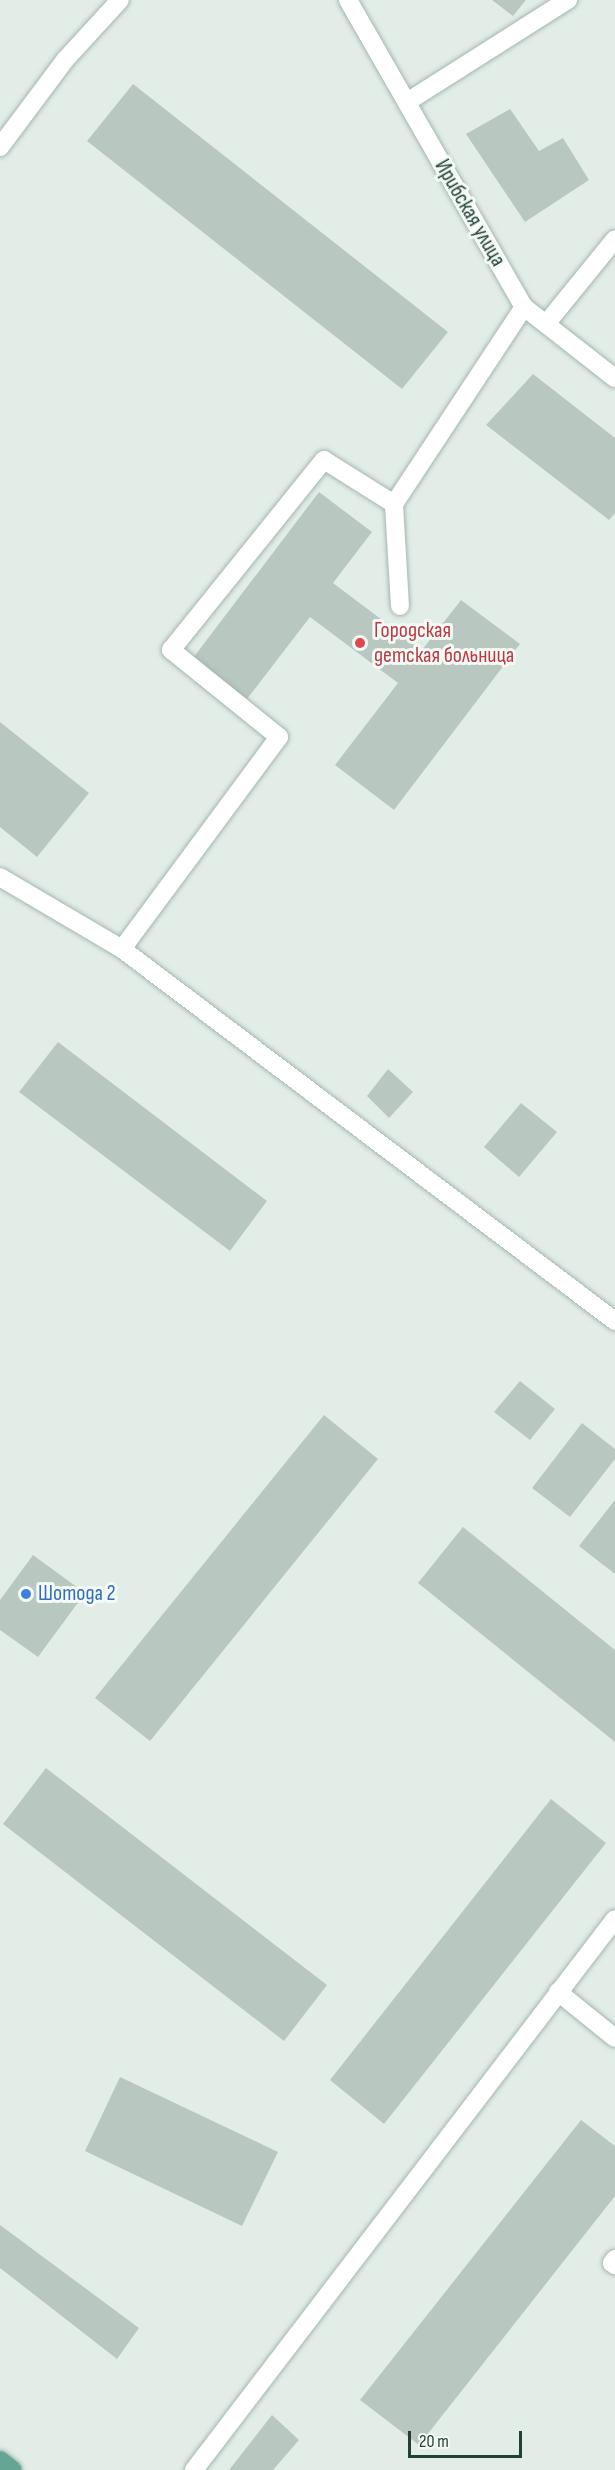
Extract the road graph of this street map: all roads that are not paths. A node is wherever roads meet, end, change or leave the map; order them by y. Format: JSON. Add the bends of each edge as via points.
{"nodes":[{"id":1,"x":120,"y":0,"type":"edge"},
{"id":2,"x":348,"y":0,"type":"edge"},
{"id":3,"x":568,"y":0,"type":"edge"},
{"id":4,"x":407,"y":102,"type":"junction"},
{"id":5,"x":0,"y":147,"type":"edge"},
{"id":6,"x":615,"y":239,"type":"edge"},
{"id":7,"x":524,"y":307,"type":"junction"},
{"id":8,"x":546,"y":324,"type":"junction"},
{"id":9,"x":615,"y":378,"type":"edge"},
{"id":10,"x":394,"y":504,"type":"junction"},
{"id":11,"x":400,"y":606,"type":"dead end"},
{"id":12,"x":0,"y":878,"type":"edge"},
{"id":13,"x":122,"y":949,"type":"junction"},
{"id":14,"x":615,"y":1321,"type":"edge"},
{"id":15,"x":615,"y":1919,"type":"edge"},
{"id":16,"x":558,"y":1992,"type":"junction"},
{"id":17,"x":615,"y":2038,"type":"edge"},
{"id":18,"x":615,"y":2259,"type":"edge"},
{"id":19,"x":615,"y":2265,"type":"edge"},
{"id":20,"x":0,"y":2460,"type":"edge"},
{"id":21,"x":13,"y":2470,"type":"edge"},
{"id":22,"x":194,"y":2470,"type":"edge"}],
"edges":[{"from":1,"to":5,"type":"street","via":[[65,60]]},
{"from":2,"to":4,"type":"street","name":"Ирибская улица"},
{"from":3,"to":4,"type":"street"},
{"from":4,"to":7,"type":"street","name":"Ирибская улица"},
{"from":6,"to":8,"type":"street"},
{"from":7,"to":8,"type":"street","name":"Ирибская улица"},
{"from":7,"to":10,"type":"street"},
{"from":8,"to":9,"type":"street","name":"Ирибская улица"},
{"from":10,"to":11,"type":"street"},
{"from":10,"to":13,"type":"street","via":[[324,460],[171,650],[279,737]]},
{"from":12,"to":13,"type":"street"},
{"from":13,"to":14,"type":"street"},
{"from":15,"to":16,"type":"street"},
{"from":16,"to":17,"type":"street"},
{"from":16,"to":22,"type":"street"},
{"from":18,"to":19,"type":"street"},
{"from":20,"to":21,"type":"main road"}]}
